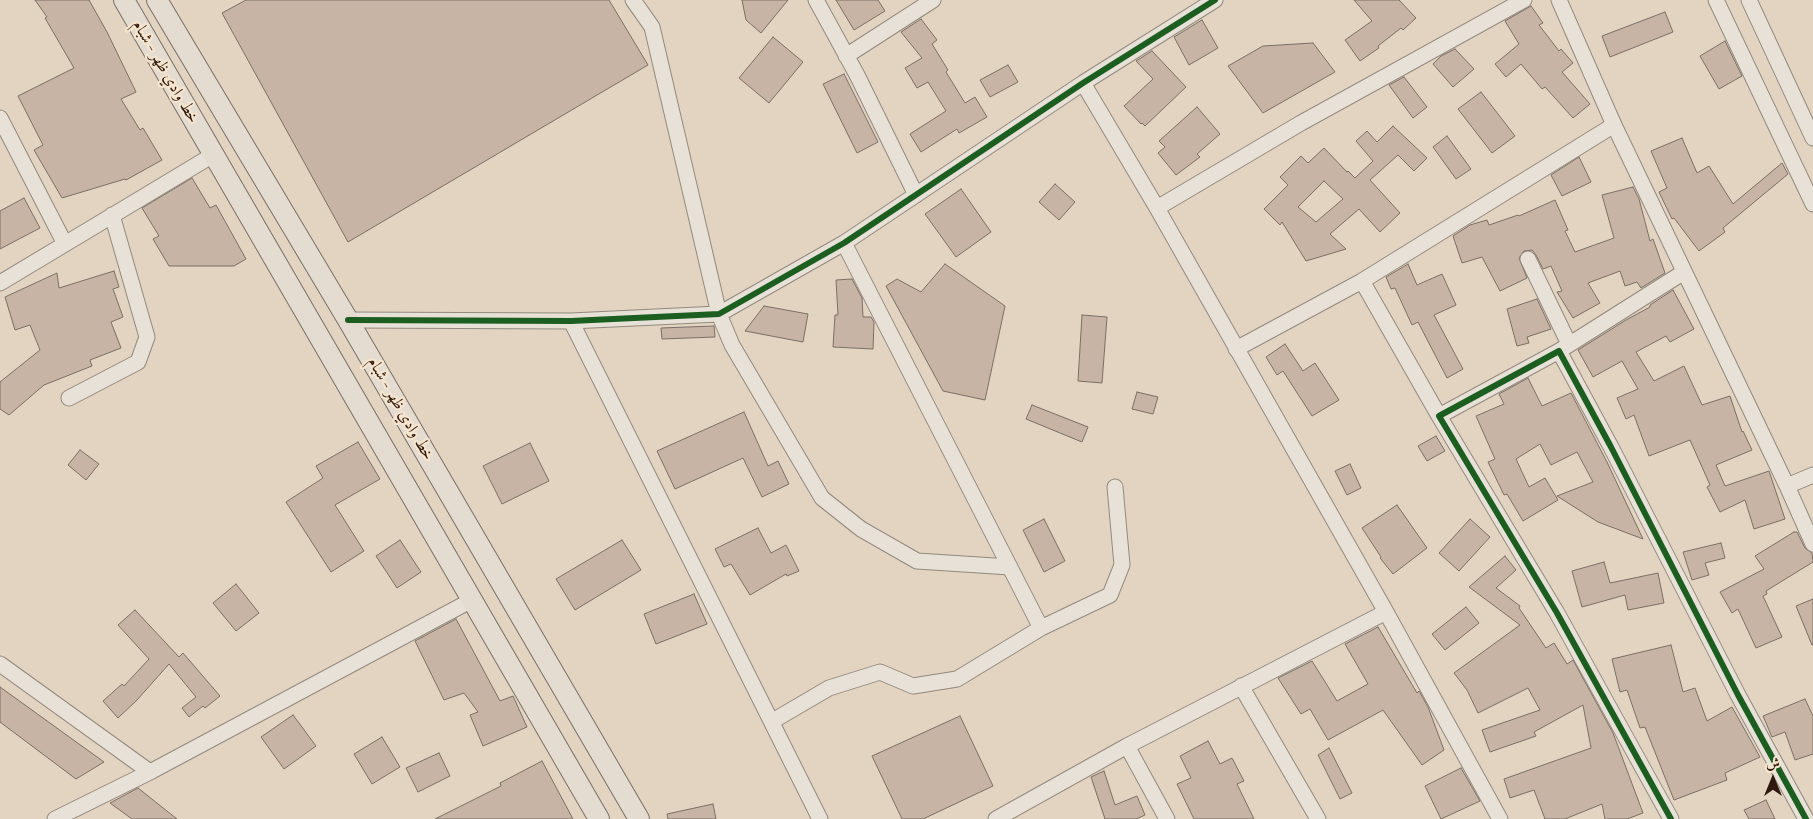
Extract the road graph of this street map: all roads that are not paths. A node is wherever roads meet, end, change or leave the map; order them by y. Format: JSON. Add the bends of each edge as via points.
{"nodes":[{"id":1,"x":124,"y":0,"type":"edge"},
{"id":2,"x":157,"y":0,"type":"edge"},
{"id":3,"x":633,"y":0,"type":"edge"},
{"id":4,"x":816,"y":0,"type":"edge"},
{"id":5,"x":933,"y":0,"type":"edge"},
{"id":6,"x":1215,"y":0,"type":"edge"},
{"id":7,"x":1524,"y":0,"type":"edge"},
{"id":8,"x":1559,"y":0,"type":"edge"},
{"id":9,"x":1716,"y":0,"type":"edge"},
{"id":10,"x":1748,"y":0,"type":"edge"},
{"id":11,"x":846,"y":56,"type":"junction"},
{"id":12,"x":1083,"y":83,"type":"junction"},
{"id":13,"x":0,"y":118,"type":"edge"},
{"id":14,"x":1614,"y":125,"type":"junction"},
{"id":15,"x":1813,"y":138,"type":"edge"},
{"id":16,"x":213,"y":155,"type":"junction"},
{"id":17,"x":916,"y":195,"type":"junction"},
{"id":18,"x":1813,"y":204,"type":"edge"},
{"id":19,"x":1157,"y":208,"type":"junction"},
{"id":20,"x":112,"y":215,"type":"junction"},
{"id":21,"x":844,"y":243,"type":"junction"},
{"id":22,"x":65,"y":244,"type":"junction"},
{"id":23,"x":1528,"y":259,"type":"dead end"},
{"id":24,"x":1684,"y":272,"type":"junction"},
{"id":25,"x":0,"y":282,"type":"edge"},
{"id":26,"x":1362,"y":282,"type":"junction"},
{"id":27,"x":718,"y":314,"type":"junction"},
{"id":28,"x":348,"y":320,"type":"junction"},
{"id":29,"x":571,"y":321,"type":"junction"},
{"id":30,"x":1564,"y":348,"type":"junction"},
{"id":31,"x":1236,"y":349,"type":"junction"},
{"id":32,"x":69,"y":398,"type":"dead end"},
{"id":33,"x":1439,"y":416,"type":"junction"},
{"id":34,"x":1813,"y":475,"type":"edge"},
{"id":35,"x":1787,"y":486,"type":"junction"},
{"id":36,"x":1115,"y":487,"type":"dead end"},
{"id":37,"x":1813,"y":544,"type":"edge"},
{"id":38,"x":1010,"y":567,"type":"junction"},
{"id":39,"x":472,"y":600,"type":"junction"},
{"id":40,"x":1386,"y":612,"type":"junction"},
{"id":41,"x":1041,"y":628,"type":"junction"},
{"id":42,"x":0,"y":664,"type":"edge"},
{"id":43,"x":1241,"y":686,"type":"junction"},
{"id":44,"x":776,"y":719,"type":"dead end"},
{"id":45,"x":1127,"y":746,"type":"junction"},
{"id":46,"x":150,"y":772,"type":"junction"},
{"id":47,"x":54,"y":819,"type":"edge"},
{"id":48,"x":599,"y":819,"type":"edge"},
{"id":49,"x":639,"y":819,"type":"edge"},
{"id":50,"x":820,"y":819,"type":"edge"},
{"id":51,"x":997,"y":819,"type":"edge"},
{"id":52,"x":1167,"y":819,"type":"edge"},
{"id":53,"x":1318,"y":819,"type":"edge"},
{"id":54,"x":1500,"y":819,"type":"edge"},
{"id":55,"x":1671,"y":819,"type":"edge"},
{"id":56,"x":1806,"y":819,"type":"edge"}],
"edges":[{"from":1,"to":16,"type":"main road","name":"خط وادي ظهر - شبام"},
{"from":2,"to":28,"type":"main road","name":"خط وادي ظهر - شبام"},
{"from":3,"to":27,"type":"street","via":[[652,27]]},
{"from":4,"to":11,"type":"street"},
{"from":5,"to":11,"type":"street"},
{"from":6,"to":12,"type":"street"},
{"from":7,"to":19,"type":"street","via":[[1301,123]]},
{"from":8,"to":14,"type":"street"},
{"from":9,"to":18,"type":"street"},
{"from":10,"to":15,"type":"street"},
{"from":11,"to":17,"type":"street"},
{"from":12,"to":17,"type":"street"},
{"from":12,"to":19,"type":"street"},
{"from":13,"to":22,"type":"street"},
{"from":14,"to":24,"type":"street"},
{"from":14,"to":26,"type":"street"},
{"from":16,"to":20,"type":"street"},
{"from":16,"to":39,"type":"main road","name":"خط وادي ظهر - شبام"},
{"from":17,"to":21,"type":"street"},
{"from":19,"to":31,"type":"street"},
{"from":20,"to":22,"type":"street"},
{"from":20,"to":32,"type":"street","via":[[147,337],[138,362]]},
{"from":21,"to":27,"type":"street"},
{"from":21,"to":38,"type":"street"},
{"from":22,"to":25,"type":"street"},
{"from":23,"to":30,"type":"street"},
{"from":24,"to":30,"type":"street"},
{"from":24,"to":35,"type":"street"},
{"from":26,"to":31,"type":"street"},
{"from":26,"to":33,"type":"street"},
{"from":27,"to":29,"type":"street"},
{"from":27,"to":38,"type":"street","via":[[732,345],[822,498],[861,529],[917,560]]},
{"from":28,"to":29,"type":"street"},
{"from":28,"to":49,"type":"main road","name":"خط وادي ظهر - شبام"},
{"from":29,"to":50,"type":"street"},
{"from":30,"to":33,"type":"street"},
{"from":30,"to":56,"type":"street","via":[[1738,695]]},
{"from":31,"to":40,"type":"street"},
{"from":33,"to":55,"type":"street","via":[[1557,613]]},
{"from":34,"to":35,"type":"street"},
{"from":35,"to":37,"type":"street"},
{"from":36,"to":41,"type":"street","via":[[1122,564],[1110,595]]},
{"from":38,"to":41,"type":"street"},
{"from":39,"to":46,"type":"street"},
{"from":39,"to":48,"type":"main road","name":"خط وادي ظهر - شبام"},
{"from":40,"to":43,"type":"street"},
{"from":40,"to":54,"type":"street"},
{"from":41,"to":44,"type":"street","via":[[957,678],[913,686],[880,672],[829,688]]},
{"from":42,"to":46,"type":"street"},
{"from":43,"to":45,"type":"street"},
{"from":43,"to":53,"type":"street"},
{"from":45,"to":51,"type":"street"},
{"from":45,"to":52,"type":"street"},
{"from":46,"to":47,"type":"street"}]}
